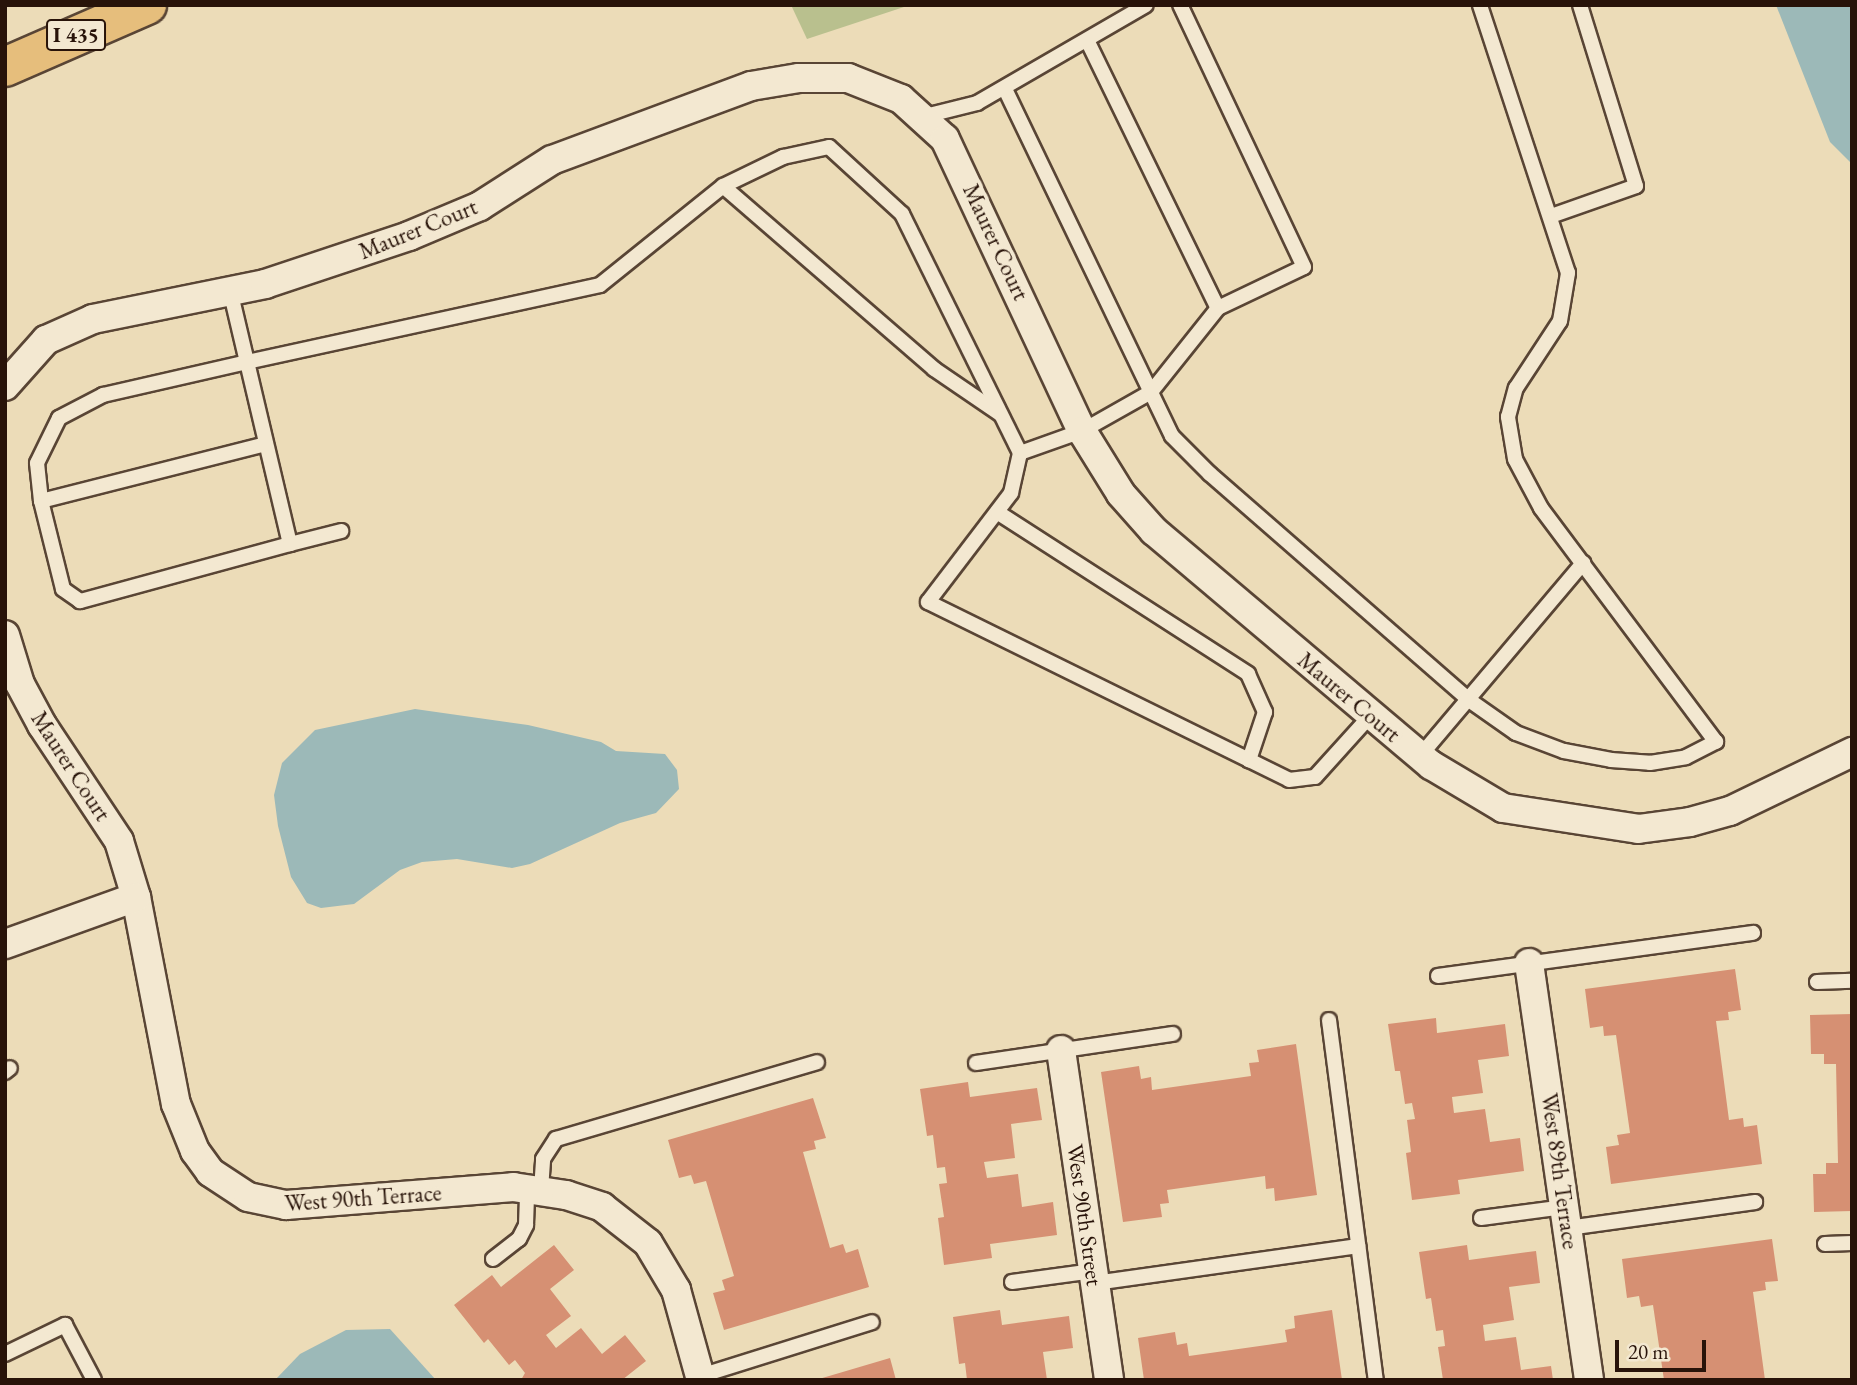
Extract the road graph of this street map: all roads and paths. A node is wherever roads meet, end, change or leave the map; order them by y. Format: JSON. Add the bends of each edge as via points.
{"nodes":[{"id":1,"x":146,"y":5,"type":"edge"},
{"id":2,"x":1146,"y":5,"type":"edge"},
{"id":3,"x":1180,"y":5,"type":"edge"},
{"id":4,"x":1480,"y":5,"type":"edge"},
{"id":5,"x":1580,"y":5,"type":"edge"},
{"id":6,"x":1087,"y":40,"type":"junction"},
{"id":7,"x":5,"y":66,"type":"edge"},
{"id":8,"x":1005,"y":89,"type":"junction"},
{"id":9,"x":921,"y":117,"type":"junction"},
{"id":10,"x":723,"y":186,"type":"junction"},
{"id":11,"x":1550,"y":216,"type":"junction"},
{"id":12,"x":230,"y":290,"type":"junction"},
{"id":13,"x":1218,"y":308,"type":"junction"},
{"id":14,"x":247,"y":362,"type":"junction"},
{"id":15,"x":5,"y":386,"type":"edge"},
{"id":16,"x":1151,"y":392,"type":"junction"},
{"id":17,"x":1001,"y":415,"type":"junction"},
{"id":18,"x":1082,"y":430,"type":"junction"},
{"id":19,"x":266,"y":444,"type":"junction"},
{"id":20,"x":1020,"y":453,"type":"junction"},
{"id":21,"x":41,"y":501,"type":"junction"},
{"id":22,"x":997,"y":512,"type":"junction"},
{"id":23,"x":341,"y":531,"type":"dead end"},
{"id":24,"x":290,"y":544,"type":"junction"},
{"id":25,"x":1583,"y":563,"type":"junction"},
{"id":26,"x":5,"y":635,"type":"edge"},
{"id":27,"x":1469,"y":700,"type":"junction"},
{"id":28,"x":1371,"y":715,"type":"junction"},
{"id":29,"x":1852,"y":752,"type":"edge"},
{"id":30,"x":1420,"y":756,"type":"junction"},
{"id":31,"x":1249,"y":760,"type":"junction"},
{"id":32,"x":136,"y":898,"type":"junction"},
{"id":33,"x":1752,"y":933,"type":"dead end"},
{"id":34,"x":5,"y":944,"type":"edge"},
{"id":35,"x":1530,"y":963,"type":"junction"},
{"id":36,"x":1438,"y":976,"type":"dead end"},
{"id":37,"x":1852,"y":981,"type":"edge"},
{"id":38,"x":1817,"y":982,"type":"dead end"},
{"id":39,"x":1329,"y":1020,"type":"dead end"},
{"id":40,"x":1173,"y":1034,"type":"dead end"},
{"id":41,"x":1061,"y":1050,"type":"junction"},
{"id":42,"x":817,"y":1062,"type":"dead end"},
{"id":43,"x":976,"y":1063,"type":"dead end"},
{"id":44,"x":534,"y":1189,"type":"junction"},
{"id":45,"x":1755,"y":1202,"type":"dead end"},
{"id":46,"x":1481,"y":1218,"type":"dead end"},
{"id":47,"x":1567,"y":1218,"type":"junction"},
{"id":48,"x":1852,"y":1243,"type":"edge"},
{"id":49,"x":1825,"y":1244,"type":"dead end"},
{"id":50,"x":1358,"y":1246,"type":"junction"},
{"id":51,"x":493,"y":1259,"type":"dead end"},
{"id":52,"x":1094,"y":1277,"type":"junction"},
{"id":53,"x":1012,"y":1282,"type":"dead end"},
{"id":54,"x":872,"y":1322,"type":"dead end"},
{"id":55,"x":5,"y":1354,"type":"edge"},
{"id":56,"x":701,"y":1378,"type":"edge"},
{"id":57,"x":94,"y":1380,"type":"edge"},
{"id":58,"x":1109,"y":1380,"type":"edge"},
{"id":59,"x":1376,"y":1380,"type":"edge"},
{"id":60,"x":1589,"y":1380,"type":"edge"}],
"edges":[{"from":1,"to":7,"type":"highway","number":"I 435"},
{"from":2,"to":6,"type":"lane"},
{"from":3,"to":13,"type":"lane","via":[[1304,267]]},
{"from":4,"to":11,"type":"lane"},
{"from":5,"to":11,"type":"lane","via":[[1636,186]]},
{"from":6,"to":8,"type":"lane"},
{"from":6,"to":13,"type":"lane"},
{"from":8,"to":9,"type":"lane","via":[[977,103]]},
{"from":8,"to":16,"type":"lane"},
{"from":9,"to":12,"type":"street","name":"Maurer Court","via":[[901,99],[848,78],[799,78],[751,86],[552,160],[480,206],[410,236],[277,280]]},
{"from":9,"to":18,"type":"street","name":"Maurer Court","via":[[945,139],[961,166]]},
{"from":10,"to":14,"type":"lane","via":[[600,285]]},
{"from":10,"to":17,"type":"lane","via":[[934,369]]},
{"from":10,"to":17,"type":"lane","via":[[783,157],[829,147],[902,214]]},
{"from":11,"to":25,"type":"lane","via":[[1568,273],[1560,321],[1516,388],[1508,417],[1515,459],[1541,508]]},
{"from":12,"to":14,"type":"lane"},
{"from":12,"to":15,"type":"street","name":"Maurer Court","via":[[93,319],[46,340]]},
{"from":13,"to":16,"type":"lane"},
{"from":14,"to":19,"type":"lane"},
{"from":14,"to":21,"type":"lane","via":[[103,395],[59,418],[37,463]]},
{"from":16,"to":18,"type":"lane"},
{"from":16,"to":27,"type":"lane","via":[[1172,436],[1210,474]]},
{"from":17,"to":20,"type":"lane"},
{"from":18,"to":20,"type":"lane"},
{"from":18,"to":28,"type":"street","name":"Maurer Court","via":[[1121,494],[1154,531]]},
{"from":19,"to":21,"type":"lane"},
{"from":19,"to":24,"type":"lane"},
{"from":20,"to":22,"type":"lane","via":[[1012,493]]},
{"from":21,"to":24,"type":"lane","via":[[63,589],[80,601]]},
{"from":22,"to":31,"type":"lane","via":[[1248,674],[1265,712]]},
{"from":22,"to":31,"type":"lane","via":[[928,603]]},
{"from":23,"to":24,"type":"lane"},
{"from":25,"to":27,"type":"lane"},
{"from":25,"to":27,"type":"lane","via":[[1716,742],[1686,757],[1650,763],[1611,760],[1564,751],[1516,733]]},
{"from":26,"to":32,"type":"street","name":"Maurer Court","via":[[20,684],[42,725],[119,841]]},
{"from":27,"to":30,"type":"lane"},
{"from":28,"to":30,"type":"street","name":"Maurer Court"},
{"from":28,"to":31,"type":"lane","via":[[1315,778],[1289,780]]},
{"from":29,"to":30,"type":"street","name":"Maurer Court","via":[[1730,811],[1638,829],[1503,808]]},
{"from":32,"to":34,"type":"street"},
{"from":32,"to":44,"type":"street","name":"West 90th Terrace","via":[[176,1104],[195,1151],[228,1187],[263,1202],[286,1205]]},
{"from":33,"to":35,"type":"lane"},
{"from":35,"to":36,"type":"lane"},
{"from":35,"to":47,"type":"street","name":"West 89th Terrace"},
{"from":37,"to":38,"type":"lane"},
{"from":39,"to":50,"type":"lane"},
{"from":40,"to":41,"type":"lane"},
{"from":41,"to":43,"type":"lane"},
{"from":41,"to":52,"type":"street","name":"West 90th Street"},
{"from":42,"to":44,"type":"lane","via":[[556,1139],[543,1159]]},
{"from":44,"to":51,"type":"lane","via":[[523,1232]]},
{"from":44,"to":56,"type":"street","name":"West 90th Terrace","via":[[602,1207],[648,1243],[676,1290]]},
{"from":45,"to":47,"type":"lane"},
{"from":46,"to":47,"type":"lane"},
{"from":47,"to":60,"type":"street","name":"West 89th Terrace"},
{"from":48,"to":49,"type":"lane"},
{"from":50,"to":52,"type":"lane"},
{"from":50,"to":59,"type":"lane"},
{"from":52,"to":53,"type":"lane"},
{"from":52,"to":58,"type":"street","name":"West 90th Street"},
{"from":54,"to":56,"type":"lane"},
{"from":55,"to":57,"type":"lane","via":[[65,1325]]}]}
